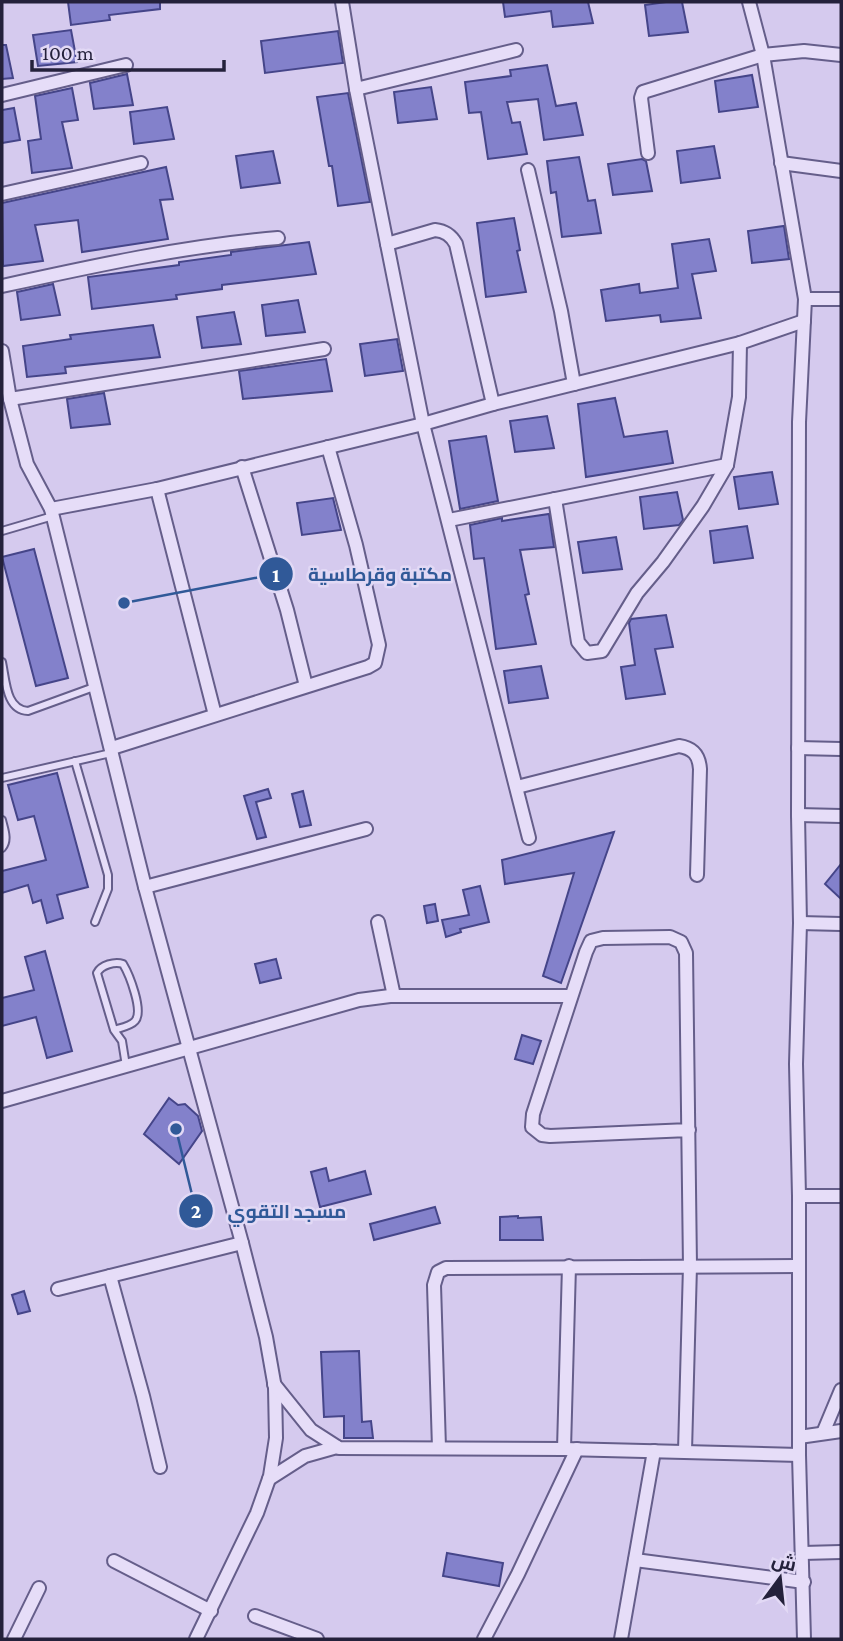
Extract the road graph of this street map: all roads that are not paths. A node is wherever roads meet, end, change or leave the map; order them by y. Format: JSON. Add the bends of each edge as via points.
{"nodes":[{"id":1,"x":342,"y":2,"type":"edge"},
{"id":2,"x":749,"y":2,"type":"edge"},
{"id":3,"x":516,"y":50,"type":"dead end"},
{"id":4,"x":763,"y":55,"type":"junction"},
{"id":5,"x":841,"y":55,"type":"edge"},
{"id":6,"x":126,"y":65,"type":"dead end"},
{"id":7,"x":356,"y":89,"type":"junction"},
{"id":8,"x":2,"y":95,"type":"edge"},
{"id":9,"x":648,"y":153,"type":"dead end"},
{"id":10,"x":141,"y":163,"type":"dead end"},
{"id":11,"x":781,"y":163,"type":"junction"},
{"id":12,"x":528,"y":170,"type":"dead end"},
{"id":13,"x":841,"y":171,"type":"edge"},
{"id":14,"x":2,"y":194,"type":"edge"},
{"id":15,"x":278,"y":238,"type":"dead end"},
{"id":16,"x":387,"y":244,"type":"junction"},
{"id":17,"x":2,"y":286,"type":"edge"},
{"id":18,"x":805,"y":299,"type":"junction"},
{"id":19,"x":841,"y":299,"type":"edge"},
{"id":20,"x":804,"y":321,"type":"junction"},
{"id":21,"x":740,"y":343,"type":"junction"},
{"id":22,"x":324,"y":349,"type":"dead end"},
{"id":23,"x":2,"y":351,"type":"edge"},
{"id":24,"x":574,"y":384,"type":"junction"},
{"id":25,"x":10,"y":399,"type":"junction"},
{"id":26,"x":493,"y":404,"type":"junction"},
{"id":27,"x":423,"y":424,"type":"junction"},
{"id":28,"x":328,"y":447,"type":"junction"},
{"id":29,"x":727,"y":465,"type":"junction"},
{"id":30,"x":242,"y":467,"type":"junction"},
{"id":31,"x":157,"y":489,"type":"junction"},
{"id":32,"x":555,"y":499,"type":"junction"},
{"id":33,"x":52,"y":513,"type":"junction"},
{"id":34,"x":449,"y":520,"type":"junction"},
{"id":35,"x":2,"y":531,"type":"edge"},
{"id":36,"x":2,"y":662,"type":"edge"},
{"id":37,"x":306,"y":686,"type":"junction"},
{"id":38,"x":94,"y":687,"type":"junction"},
{"id":39,"x":215,"y":715,"type":"junction"},
{"id":40,"x":798,"y":748,"type":"junction"},
{"id":41,"x":841,"y":749,"type":"edge"},
{"id":42,"x":112,"y":750,"type":"junction"},
{"id":43,"x":75,"y":761,"type":"junction"},
{"id":44,"x":2,"y":778,"type":"edge"},
{"id":45,"x":517,"y":787,"type":"junction"},
{"id":46,"x":798,"y":815,"type":"junction"},
{"id":47,"x":841,"y":816,"type":"edge"},
{"id":48,"x":2,"y":820,"type":"edge"},
{"id":49,"x":366,"y":829,"type":"dead end"},
{"id":50,"x":529,"y":838,"type":"dead end"},
{"id":51,"x":2,"y":848,"type":"edge"},
{"id":52,"x":696,"y":875,"type":"dead end"},
{"id":53,"x":145,"y":887,"type":"junction"},
{"id":54,"x":95,"y":922,"type":"dead end"},
{"id":55,"x":377,"y":922,"type":"dead end"},
{"id":56,"x":800,"y":923,"type":"junction"},
{"id":57,"x":841,"y":924,"type":"edge"},
{"id":58,"x":394,"y":996,"type":"junction"},
{"id":59,"x":571,"y":996,"type":"junction"},
{"id":60,"x":114,"y":1030,"type":"junction"},
{"id":61,"x":190,"y":1048,"type":"junction"},
{"id":62,"x":126,"y":1066,"type":"junction"},
{"id":63,"x":2,"y":1101,"type":"edge"},
{"id":64,"x":689,"y":1130,"type":"junction"},
{"id":65,"x":799,"y":1196,"type":"junction"},
{"id":66,"x":841,"y":1196,"type":"edge"},
{"id":67,"x":242,"y":1243,"type":"junction"},
{"id":68,"x":569,"y":1266,"type":"junction"},
{"id":69,"x":690,"y":1266,"type":"junction"},
{"id":70,"x":797,"y":1266,"type":"junction"},
{"id":71,"x":110,"y":1276,"type":"junction"},
{"id":72,"x":58,"y":1289,"type":"dead end"},
{"id":73,"x":274,"y":1384,"type":"junction"},
{"id":74,"x":841,"y":1390,"type":"edge"},
{"id":75,"x":841,"y":1431,"type":"edge"},
{"id":76,"x":822,"y":1433,"type":"junction"},
{"id":77,"x":799,"y":1437,"type":"junction"},
{"id":78,"x":337,"y":1447,"type":"junction"},
{"id":79,"x":439,"y":1448,"type":"junction"},
{"id":80,"x":570,"y":1449,"type":"junction"},
{"id":81,"x":654,"y":1451,"type":"junction"},
{"id":82,"x":685,"y":1451,"type":"junction"},
{"id":83,"x":799,"y":1455,"type":"junction"},
{"id":84,"x":160,"y":1467,"type":"dead end"},
{"id":85,"x":269,"y":1479,"type":"junction"},
{"id":86,"x":841,"y":1552,"type":"edge"},
{"id":87,"x":803,"y":1553,"type":"junction"},
{"id":88,"x":635,"y":1560,"type":"junction"},
{"id":89,"x":114,"y":1561,"type":"dead end"},
{"id":90,"x":804,"y":1582,"type":"junction"},
{"id":91,"x":38,"y":1588,"type":"dead end"},
{"id":92,"x":211,"y":1611,"type":"junction"},
{"id":93,"x":255,"y":1616,"type":"dead end"},
{"id":94,"x":14,"y":1639,"type":"edge"},
{"id":95,"x":196,"y":1639,"type":"edge"},
{"id":96,"x":317,"y":1639,"type":"edge"},
{"id":97,"x":484,"y":1639,"type":"edge"},
{"id":98,"x":621,"y":1639,"type":"edge"},
{"id":99,"x":804,"y":1639,"type":"edge"}],
"edges":[{"from":1,"to":7,"type":"street"},
{"from":2,"to":4,"type":"street"},
{"from":3,"to":7,"type":"street"},
{"from":4,"to":5,"type":"street","via":[[804,51]]},
{"from":4,"to":9,"type":"street","via":[[643,92]]},
{"from":4,"to":11,"type":"street"},
{"from":6,"to":8,"type":"street"},
{"from":7,"to":16,"type":"street"},
{"from":10,"to":14,"type":"street"},
{"from":11,"to":13,"type":"street"},
{"from":11,"to":18,"type":"street"},
{"from":12,"to":24,"type":"street"},
{"from":15,"to":17,"type":"street","via":[[157,253]]},
{"from":16,"to":26,"type":"street","via":[[435,230],[452,237]]},
{"from":16,"to":27,"type":"street"},
{"from":18,"to":19,"type":"street"},
{"from":18,"to":20,"type":"street"},
{"from":20,"to":21,"type":"street"},
{"from":20,"to":40,"type":"street","via":[[799,422]]},
{"from":21,"to":24,"type":"street"},
{"from":21,"to":29,"type":"street","via":[[739,397]]},
{"from":22,"to":25,"type":"street"},
{"from":23,"to":25,"type":"street"},
{"from":24,"to":26,"type":"street"},
{"from":25,"to":33,"type":"street","via":[[27,464]]},
{"from":26,"to":27,"type":"street"},
{"from":27,"to":28,"type":"street"},
{"from":27,"to":34,"type":"street"},
{"from":28,"to":30,"type":"street"},
{"from":28,"to":37,"type":"street","via":[[379,645],[375,663],[368,667]]},
{"from":29,"to":32,"type":"street"},
{"from":29,"to":32,"type":"street","via":[[703,506],[637,593],[601,650],[594,653],[587,653],[578,642]]},
{"from":30,"to":31,"type":"street"},
{"from":30,"to":37,"type":"street"},
{"from":31,"to":33,"type":"street"},
{"from":31,"to":39,"type":"street"},
{"from":32,"to":34,"type":"street"},
{"from":33,"to":35,"type":"lane"},
{"from":33,"to":38,"type":"street"},
{"from":34,"to":45,"type":"street"},
{"from":36,"to":38,"type":"lane","via":[[12,705],[19,710]]},
{"from":37,"to":39,"type":"street"},
{"from":38,"to":42,"type":"street"},
{"from":39,"to":42,"type":"street"},
{"from":40,"to":41,"type":"street"},
{"from":40,"to":46,"type":"street"},
{"from":42,"to":43,"type":"lane"},
{"from":42,"to":53,"type":"street"},
{"from":43,"to":44,"type":"lane"},
{"from":43,"to":54,"type":"lane","via":[[108,875],[108,889]]},
{"from":45,"to":50,"type":"street"},
{"from":45,"to":52,"type":"street","via":[[679,746],[692,750],[700,769]]},
{"from":46,"to":47,"type":"street"},
{"from":46,"to":56,"type":"street"},
{"from":48,"to":51,"type":"lane","via":[[6,835]]},
{"from":49,"to":53,"type":"street"},
{"from":53,"to":61,"type":"street"},
{"from":55,"to":58,"type":"street"},
{"from":56,"to":57,"type":"street"},
{"from":56,"to":65,"type":"street"},
{"from":58,"to":59,"type":"street"},
{"from":58,"to":61,"type":"street","via":[[359,1000]]},
{"from":59,"to":64,"type":"street","via":[[533,1114],[536,1132],[550,1136]]},
{"from":59,"to":64,"type":"street","via":[[592,941],[670,937],[681,942],[686,953]]},
{"from":60,"to":60,"type":"lane","via":[[97,972],[119,962],[129,976],[138,1016],[133,1023]]},
{"from":60,"to":62,"type":"lane","via":[[122,1041]]},
{"from":61,"to":62,"type":"street"},
{"from":61,"to":67,"type":"street"},
{"from":62,"to":63,"type":"street"},
{"from":64,"to":69,"type":"street"},
{"from":65,"to":66,"type":"street"},
{"from":65,"to":70,"type":"street"},
{"from":67,"to":71,"type":"street"},
{"from":67,"to":73,"type":"street"},
{"from":68,"to":69,"type":"street"},
{"from":68,"to":79,"type":"street","via":[[453,1267],[438,1272],[434,1285]]},
{"from":68,"to":80,"type":"street"},
{"from":69,"to":70,"type":"street"},
{"from":69,"to":82,"type":"street"},
{"from":70,"to":77,"type":"street"},
{"from":71,"to":72,"type":"street"},
{"from":71,"to":84,"type":"street"},
{"from":73,"to":78,"type":"street","via":[[311,1430]]},
{"from":73,"to":85,"type":"street","via":[[276,1438]]},
{"from":74,"to":76,"type":"street"},
{"from":75,"to":76,"type":"street"},
{"from":76,"to":77,"type":"street"},
{"from":77,"to":83,"type":"street"},
{"from":78,"to":79,"type":"street"},
{"from":78,"to":85,"type":"street","via":[[305,1457]]},
{"from":79,"to":80,"type":"street"},
{"from":80,"to":81,"type":"street"},
{"from":80,"to":97,"type":"street","via":[[518,1574]]},
{"from":81,"to":82,"type":"street"},
{"from":81,"to":88,"type":"street"},
{"from":82,"to":83,"type":"street"},
{"from":83,"to":87,"type":"street"},
{"from":85,"to":92,"type":"street"},
{"from":86,"to":87,"type":"street"},
{"from":87,"to":90,"type":"street"},
{"from":88,"to":90,"type":"street"},
{"from":88,"to":98,"type":"street"},
{"from":89,"to":92,"type":"street"},
{"from":90,"to":99,"type":"street"},
{"from":91,"to":94,"type":"street"},
{"from":92,"to":95,"type":"street"},
{"from":93,"to":96,"type":"street"}]}
